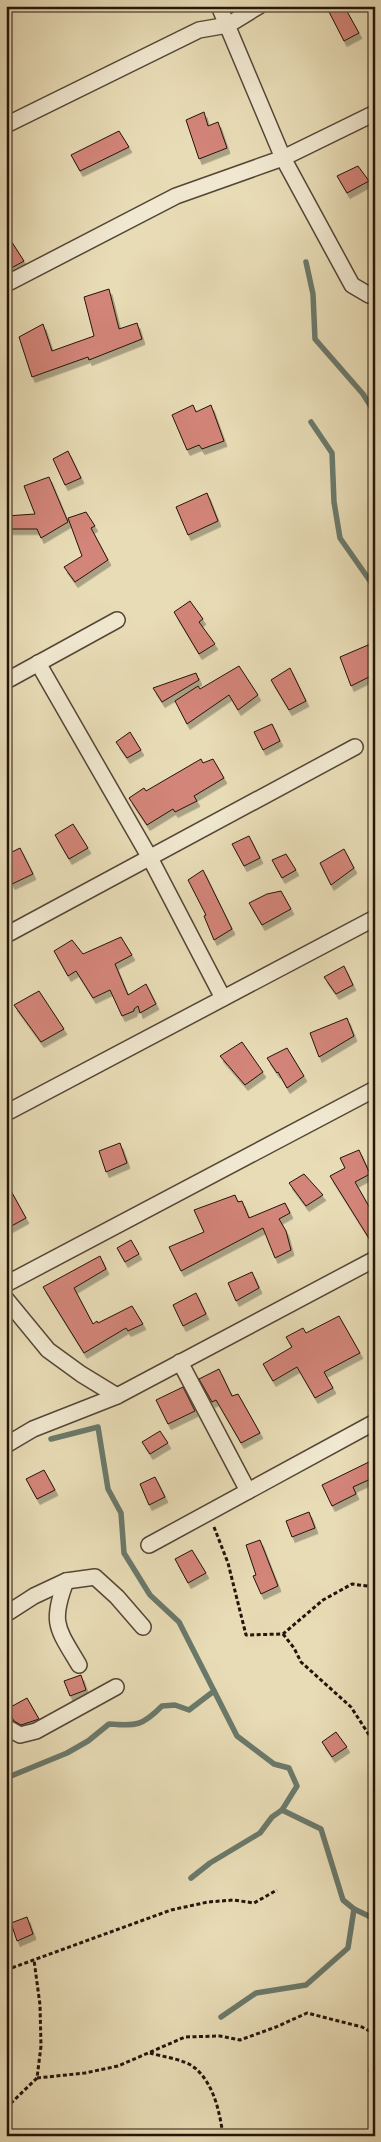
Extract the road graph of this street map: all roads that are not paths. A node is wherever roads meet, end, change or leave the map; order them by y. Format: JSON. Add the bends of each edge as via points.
{"nodes":[{"id":1,"x":219,"y":6,"type":"edge"},
{"id":2,"x":259,"y":6,"type":"edge"},
{"id":3,"x":228,"y":25,"type":"junction"},
{"id":4,"x":375,"y":113,"type":"edge"},
{"id":5,"x":6,"y":125,"type":"edge"},
{"id":6,"x":283,"y":158,"type":"junction"},
{"id":7,"x":6,"y":284,"type":"edge"},
{"id":8,"x":375,"y":293,"type":"edge"},
{"id":9,"x":117,"y":620,"type":"dead end"},
{"id":10,"x":38,"y":663,"type":"junction"},
{"id":11,"x":6,"y":681,"type":"edge"},
{"id":12,"x":355,"y":747,"type":"dead end"},
{"id":13,"x":150,"y":858,"type":"junction"},
{"id":14,"x":375,"y":918,"type":"edge"},
{"id":15,"x":6,"y":935,"type":"edge"},
{"id":16,"x":223,"y":998,"type":"junction"},
{"id":17,"x":375,"y":1089,"type":"edge"},
{"id":18,"x":6,"y":1113,"type":"edge"},
{"id":19,"x":375,"y":1259,"type":"edge"},
{"id":20,"x":6,"y":1284,"type":"edge"},
{"id":21,"x":6,"y":1299,"type":"edge"},
{"id":22,"x":180,"y":1362,"type":"junction"},
{"id":23,"x":118,"y":1396,"type":"junction"},
{"id":24,"x":375,"y":1422,"type":"edge"},
{"id":25,"x":6,"y":1445,"type":"edge"},
{"id":26,"x":248,"y":1491,"type":"junction"},
{"id":27,"x":149,"y":1545,"type":"dead end"},
{"id":28,"x":66,"y":1581,"type":"junction"},
{"id":29,"x":6,"y":1614,"type":"edge"},
{"id":30,"x":143,"y":1627,"type":"dead end"},
{"id":31,"x":79,"y":1664,"type":"dead end"},
{"id":32,"x":116,"y":1687,"type":"dead end"},
{"id":33,"x":6,"y":1726,"type":"edge"}],
"edges":[{"from":1,"to":3,"type":"street"},
{"from":2,"to":3,"type":"street"},
{"from":3,"to":5,"type":"street","via":[[199,30]]},
{"from":3,"to":6,"type":"street"},
{"from":4,"to":6,"type":"street"},
{"from":6,"to":7,"type":"street","via":[[176,196]]},
{"from":6,"to":8,"type":"street","via":[[352,285],[368,295]]},
{"from":9,"to":10,"type":"street"},
{"from":10,"to":11,"type":"street"},
{"from":10,"to":13,"type":"street"},
{"from":12,"to":13,"type":"street"},
{"from":13,"to":15,"type":"street"},
{"from":13,"to":16,"type":"street"},
{"from":14,"to":16,"type":"street"},
{"from":16,"to":18,"type":"street"},
{"from":17,"to":20,"type":"street"},
{"from":19,"to":22,"type":"street"},
{"from":21,"to":23,"type":"street","via":[[48,1350]]},
{"from":22,"to":23,"type":"street"},
{"from":22,"to":26,"type":"street"},
{"from":23,"to":25,"type":"street","via":[[33,1428]]},
{"from":24,"to":26,"type":"street"},
{"from":26,"to":27,"type":"street"},
{"from":28,"to":29,"type":"street"},
{"from":28,"to":30,"type":"street","via":[[95,1577]]},
{"from":28,"to":31,"type":"street","via":[[58,1602],[56,1625]]},
{"from":32,"to":33,"type":"street","via":[[36,1731],[20,1736]]}]}
